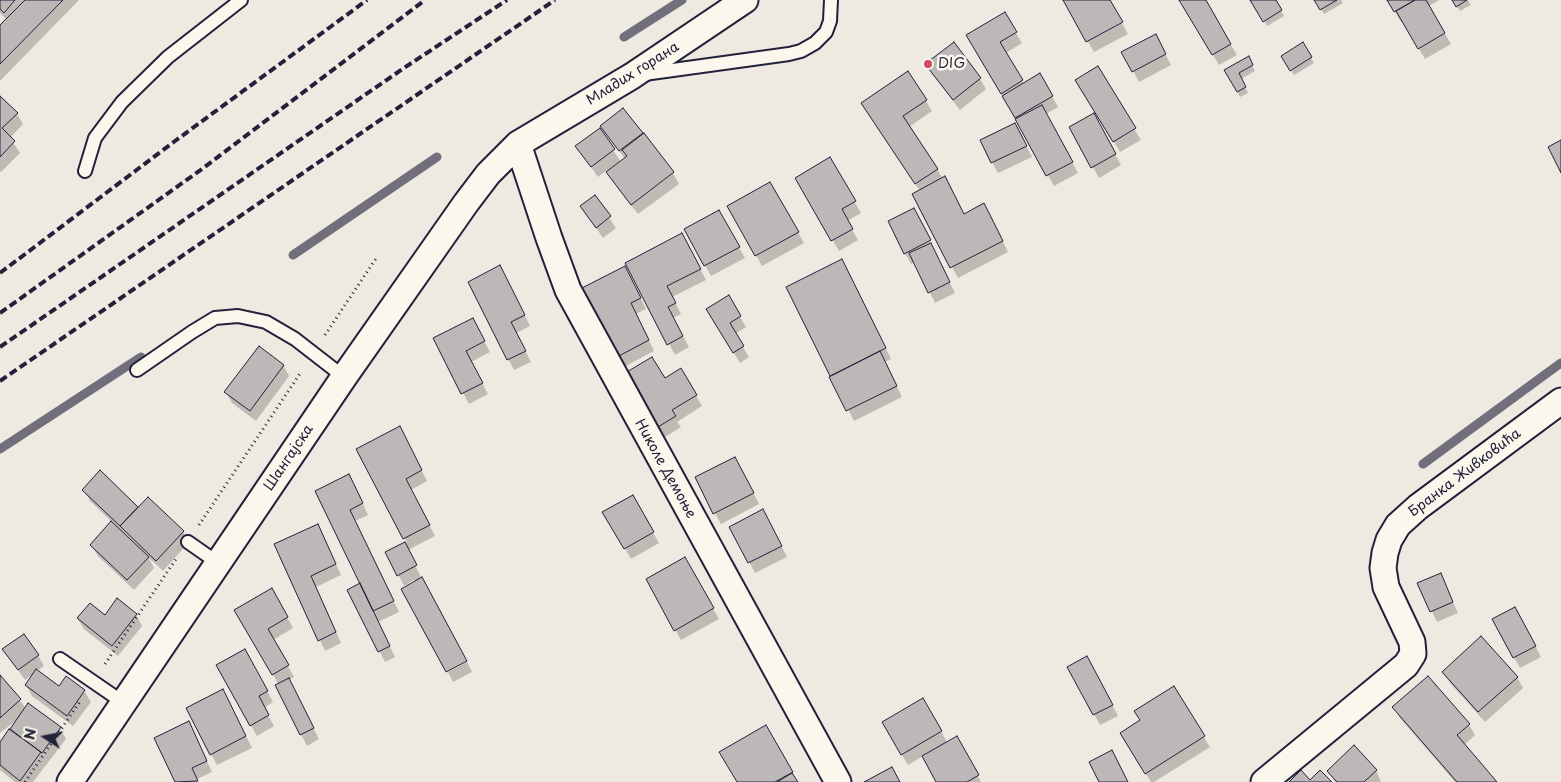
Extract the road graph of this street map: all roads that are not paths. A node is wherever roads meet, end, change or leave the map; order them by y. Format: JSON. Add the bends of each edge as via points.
{"nodes":[{"id":1,"x":241,"y":0,"type":"edge"},
{"id":2,"x":745,"y":0,"type":"edge"},
{"id":3,"x":831,"y":0,"type":"edge"},
{"id":4,"x":632,"y":76,"type":"junction"},
{"id":5,"x":518,"y":144,"type":"junction"},
{"id":6,"x":85,"y":171,"type":"dead end"},
{"id":7,"x":137,"y":370,"type":"dead end"},
{"id":8,"x":344,"y":376,"type":"junction"},
{"id":9,"x":1561,"y":401,"type":"edge"},
{"id":10,"x":188,"y":542,"type":"road end"},
{"id":11,"x":218,"y":563,"type":"junction"},
{"id":12,"x":60,"y":659,"type":"dead end"},
{"id":13,"x":124,"y":703,"type":"junction"},
{"id":14,"x":70,"y":782,"type":"edge"},
{"id":15,"x":838,"y":782,"type":"edge"},
{"id":16,"x":1264,"y":782,"type":"edge"}],
"edges":[{"from":1,"to":6,"type":"lane","via":[[168,57],[122,102],[95,138]]},
{"from":2,"to":4,"type":"street","name":"Младих горана"},
{"from":3,"to":4,"type":"lane","via":[[826,32],[801,51]]},
{"from":4,"to":5,"type":"street","name":"Младих горана"},
{"from":5,"to":8,"type":"street","name":"Шангајска","via":[[488,174],[466,203]]},
{"from":5,"to":15,"type":"street","name":"Николе Демоње","via":[[568,290]]},
{"from":7,"to":8,"type":"lane","via":[[215,318],[238,316],[266,322],[296,339]]},
{"from":8,"to":11,"type":"street","name":"Шангајска"},
{"from":9,"to":16,"type":"street","name":"Бранка Живковића","via":[[1398,525],[1389,540],[1383,568],[1386,587],[1412,642],[1413,654],[1406,665]]},
{"from":10,"to":11,"type":"lane"},
{"from":11,"to":13,"type":"street","name":"Шангајска"},
{"from":12,"to":13,"type":"lane"},
{"from":13,"to":14,"type":"street","name":"Шангајска"}]}
